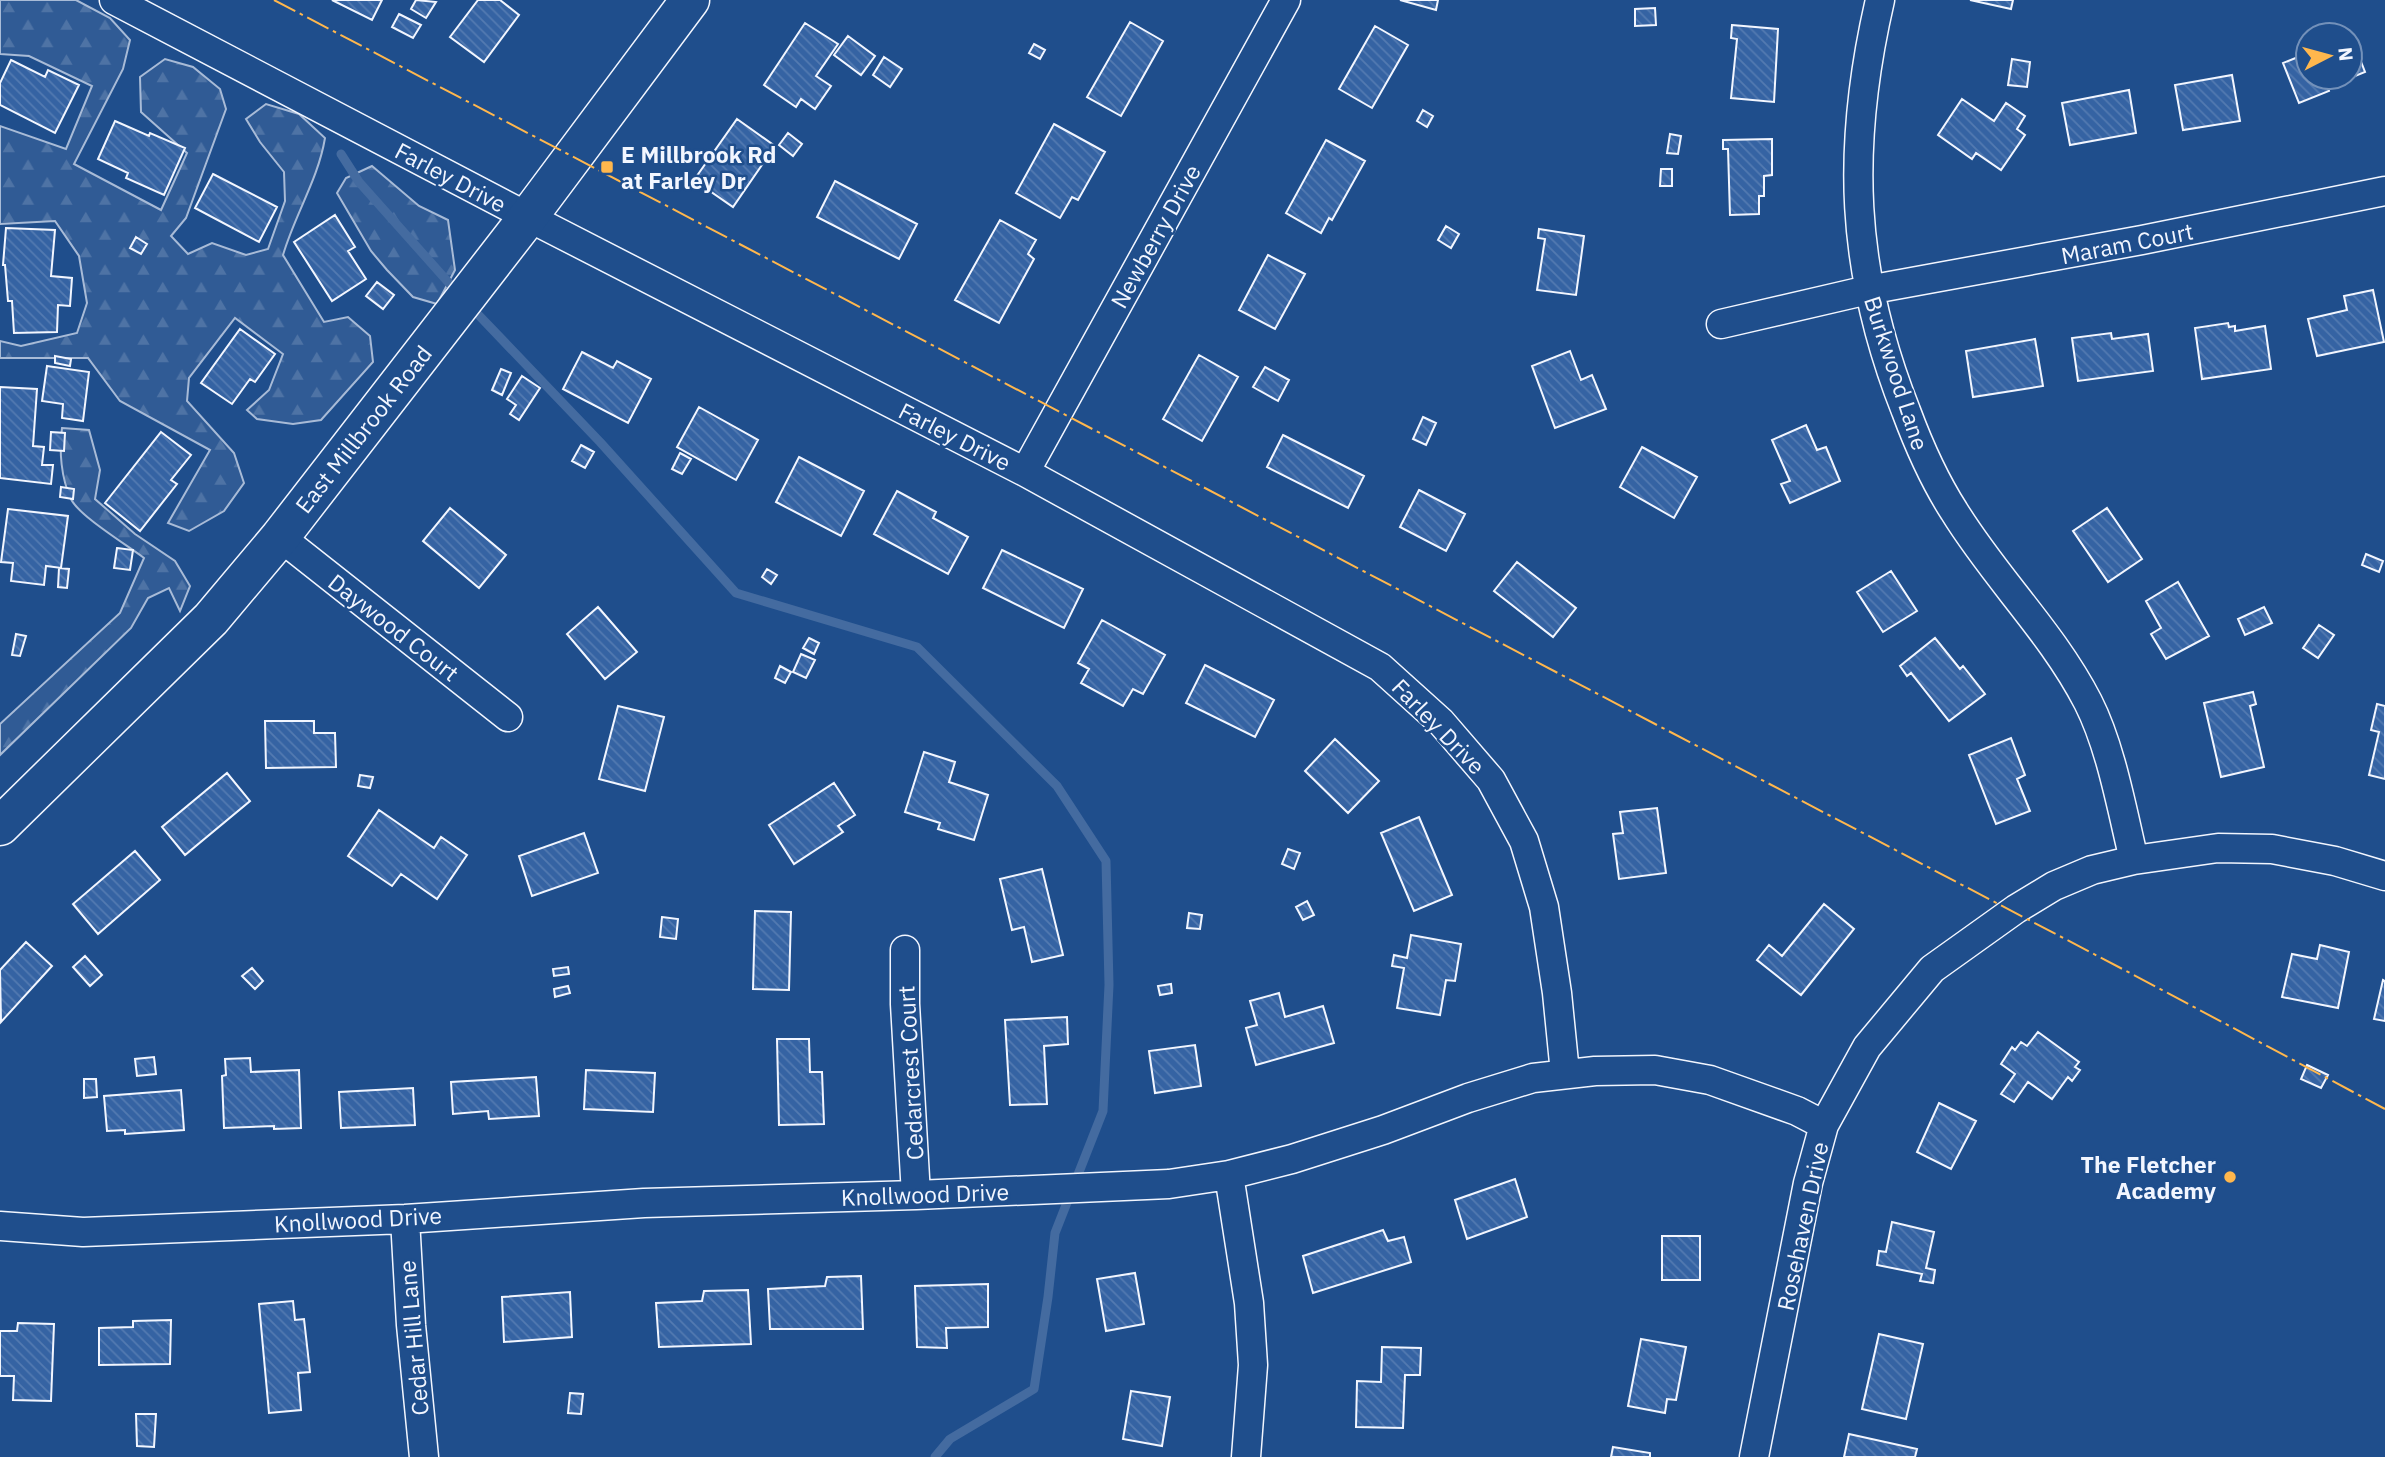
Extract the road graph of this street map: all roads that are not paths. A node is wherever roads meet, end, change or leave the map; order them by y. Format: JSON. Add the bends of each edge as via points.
{"nodes":[{"id":1,"x":114,"y":0,"type":"edge"},
{"id":2,"x":690,"y":0,"type":"edge"},
{"id":3,"x":1286,"y":0,"type":"edge"},
{"id":4,"x":1880,"y":0,"type":"edge"},
{"id":5,"x":2385,"y":191,"type":"edge"},
{"id":6,"x":528,"y":217,"type":"junction"},
{"id":7,"x":1868,"y":290,"type":"junction"},
{"id":8,"x":1721,"y":324,"type":"dead end"},
{"id":9,"x":1025,"y":472,"type":"junction"},
{"id":10,"x":280,"y":537,"type":"junction"},
{"id":11,"x":508,"y":717,"type":"dead end"},
{"id":12,"x":0,"y":826,"type":"edge"},
{"id":13,"x":2134,"y":860,"type":"junction"},
{"id":14,"x":2385,"y":876,"type":"edge"},
{"id":15,"x":905,"y":950,"type":"dead end"},
{"id":16,"x":1565,"y":1073,"type":"junction"},
{"id":17,"x":1824,"y":1125,"type":"junction"},
{"id":18,"x":1228,"y":1175,"type":"junction"},
{"id":19,"x":916,"y":1195,"type":"junction"},
{"id":20,"x":405,"y":1219,"type":"junction"},
{"id":21,"x":0,"y":1226,"type":"edge"},
{"id":22,"x":424,"y":1457,"type":"edge"},
{"id":23,"x":1246,"y":1457,"type":"edge"},
{"id":24,"x":1754,"y":1457,"type":"edge"}],
"edges":[{"from":1,"to":6,"type":"street","name":"Farley Drive"},
{"from":2,"to":6,"type":"main road","name":"East Millbrook Road"},
{"from":3,"to":9,"type":"street","name":"Newberry Drive"},
{"from":4,"to":7,"type":"street","name":"Burkwood Lane","via":[[1866,58],[1857,190]]},
{"from":5,"to":7,"type":"street","name":"Maram Court"},
{"from":6,"to":9,"type":"street","name":"Farley Drive"},
{"from":6,"to":10,"type":"main road","name":"East Millbrook Road"},
{"from":7,"to":8,"type":"street","name":"Maram Court"},
{"from":7,"to":13,"type":"street","name":"Burkwood Lane","via":[[1896,386],[1923,455],[1954,512],[2051,640],[2089,703]]},
{"from":9,"to":16,"type":"street","name":"Farley Drive","via":[[1380,667],[1441,722],[1491,780],[1524,841],[1544,907]]},
{"from":10,"to":11,"type":"street","name":"Daywood Court"},
{"from":10,"to":12,"type":"main road","name":"East Millbrook Road","via":[[211,619]]},
{"from":13,"to":14,"type":"street","name":"Rosehaven Drive","via":[[2218,848],[2272,849]]},
{"from":13,"to":17,"type":"street","name":"Rosehaven Drive","via":[[2054,886],[1932,969],[1867,1047]]},
{"from":15,"to":19,"type":"street","name":"Cedarcrest Court"},
{"from":16,"to":17,"type":"street","name":"Knollwood Drive","via":[[1655,1070],[1710,1080]]},
{"from":16,"to":18,"type":"street","name":"Knollwood Drive","via":[[1533,1078],[1318,1151]]},
{"from":17,"to":24,"type":"street","name":"Rosehaven Drive","via":[[1808,1183]]},
{"from":18,"to":19,"type":"street","name":"Knollwood Drive","via":[[1169,1184]]},
{"from":18,"to":23,"type":"street","via":[[1249,1303],[1253,1365]]},
{"from":19,"to":20,"type":"street","name":"Knollwood Drive","via":[[644,1203]]},
{"from":20,"to":21,"type":"street","name":"Knollwood Drive","via":[[83,1232]]},
{"from":20,"to":22,"type":"street","name":"Cedar Hill Lane"}]}
